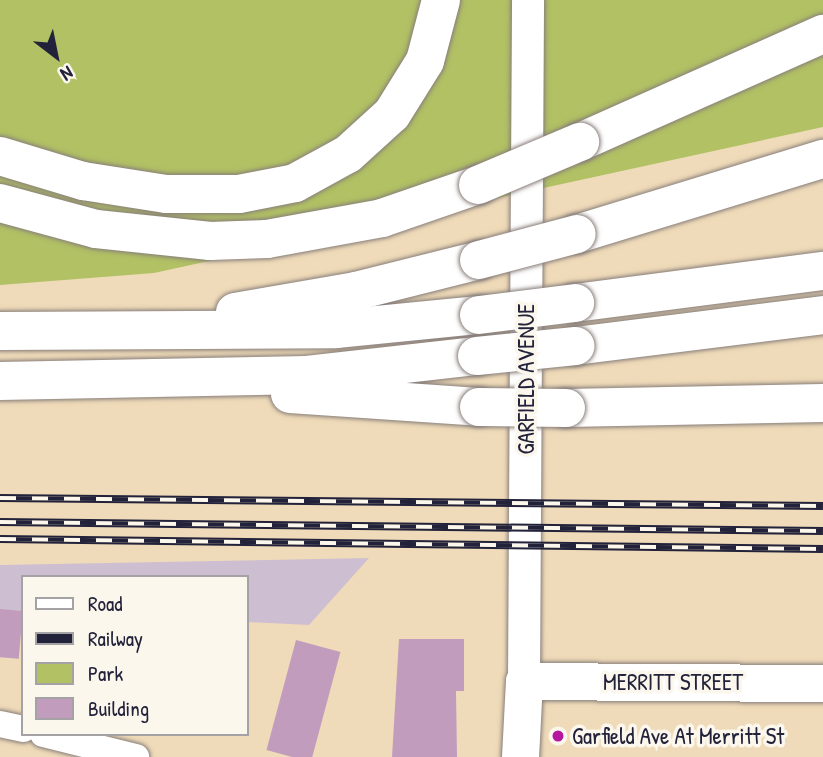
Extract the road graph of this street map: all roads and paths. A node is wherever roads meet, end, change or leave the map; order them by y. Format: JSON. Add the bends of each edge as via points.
{"nodes":[{"id":1,"x":442,"y":0,"type":"edge"},
{"id":2,"x":528,"y":0,"type":"edge"},
{"id":3,"x":823,"y":34,"type":"edge"},
{"id":4,"x":0,"y":156,"type":"edge"},
{"id":5,"x":823,"y":159,"type":"edge"},
{"id":6,"x":0,"y":203,"type":"edge"},
{"id":7,"x":823,"y":271,"type":"edge"},
{"id":8,"x":823,"y":314,"type":"edge"},
{"id":9,"x":0,"y":331,"type":"edge"},
{"id":10,"x":117,"y":332,"type":"junction"},
{"id":11,"x":0,"y":381,"type":"edge"},
{"id":12,"x":124,"y":382,"type":"junction"},
{"id":13,"x":823,"y":404,"type":"edge"},
{"id":14,"x":524,"y":681,"type":"junction"},
{"id":15,"x":823,"y":682,"type":"edge"},
{"id":16,"x":0,"y":724,"type":"edge"},
{"id":17,"x":21,"y":729,"type":"edge"},
{"id":18,"x":51,"y":736,"type":"edge"},
{"id":19,"x":136,"y":757,"type":"edge"},
{"id":20,"x":520,"y":757,"type":"edge"}],
"edges":[{"from":1,"to":4,"type":"highway","via":[[425,61],[391,114],[348,154],[295,183],[239,194],[166,194],[83,181]]},
{"from":2,"to":14,"type":"street","name":"GARFIELD AVENUE"},
{"from":3,"to":6,"type":"highway","bridge":true,"via":[[478,185],[382,218],[267,239],[210,241],[96,229]]},
{"from":5,"to":10,"type":"highway","bridge":true,"via":[[577,234],[356,291]]},
{"from":7,"to":10,"type":"highway","bridge":true,"via":[[336,329]]},
{"from":8,"to":12,"type":"highway","bridge":true,"via":[[307,375]]},
{"from":9,"to":10,"type":"highway"},
{"from":11,"to":12,"type":"highway"},
{"from":12,"to":13,"type":"highway","bridge":true,"via":[[479,407]]},
{"from":14,"to":15,"type":"main road","name":"MERRITT STREET"},
{"from":14,"to":20,"type":"main road","name":"GARFIELD AVENUE"},
{"from":16,"to":17,"type":"street"},
{"from":18,"to":19,"type":"street"}]}
